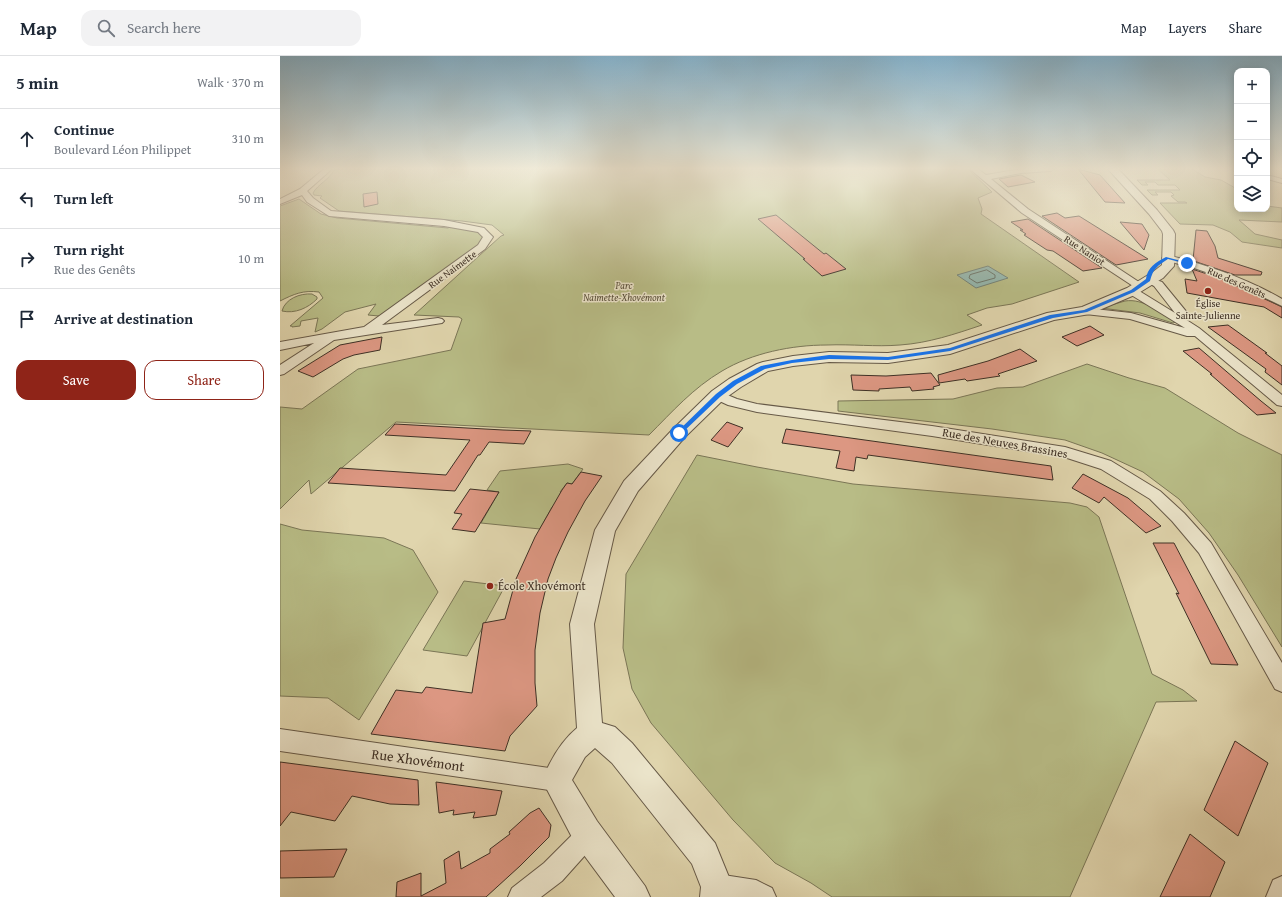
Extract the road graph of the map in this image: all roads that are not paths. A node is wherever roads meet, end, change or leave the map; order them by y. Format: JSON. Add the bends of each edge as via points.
{"nodes":[{"id":1,"x":322,"y":208,"type":"edge"},
{"id":2,"x":1022,"y":208,"type":"edge"},
{"id":3,"x":1149,"y":208,"type":"edge"},
{"id":4,"x":1167,"y":258,"type":"junction"},
{"id":5,"x":1140,"y":286,"type":"junction"},
{"id":6,"x":1282,"y":303,"type":"edge"},
{"id":7,"x":1085,"y":311,"type":"junction"},
{"id":8,"x":1179,"y":320,"type":"junction"},
{"id":9,"x":438,"y":321,"type":"dead end"},
{"id":10,"x":368,"y":330,"type":"junction"},
{"id":11,"x":333,"y":336,"type":"junction"},
{"id":12,"x":1204,"y":338,"type":"junction"},
{"id":13,"x":280,"y":346,"type":"edge"},
{"id":14,"x":280,"y":371,"type":"edge"},
{"id":15,"x":718,"y":395,"type":"junction"},
{"id":16,"x":1282,"y":402,"type":"edge"},
{"id":17,"x":1282,"y":682,"type":"edge"},
{"id":18,"x":591,"y":733,"type":"junction"},
{"id":19,"x":280,"y":740,"type":"edge"},
{"id":20,"x":556,"y":780,"type":"junction"},
{"id":21,"x":588,"y":835,"type":"junction"},
{"id":22,"x":1282,"y":889,"type":"edge"},
{"id":23,"x":717,"y":892,"type":"edge"},
{"id":24,"x":521,"y":897,"type":"edge"},
{"id":25,"x":634,"y":897,"type":"edge"},
{"id":26,"x":763,"y":897,"type":"edge"},
{"id":27,"x":1279,"y":897,"type":"edge"}],
"edges":[{"from":1,"to":10,"type":"street","name":"Rue Naimette","via":[[329,213],[444,223],[482,230],[488,237],[482,247]]},
{"from":2,"to":5,"type":"street","name":"Rue Naniot"},
{"from":3,"to":4,"type":"street","via":[[1169,234]]},
{"from":4,"to":5,"type":"street","via":[[1168,266]]},
{"from":4,"to":6,"type":"street","name":"Rue des Genêts","via":[[1226,275]]},
{"from":5,"to":7,"type":"street"},
{"from":5,"to":8,"type":"street","name":"Rue Naniot"},
{"from":5,"to":8,"type":"street","name":"Rue Naniot","via":[[1158,284],[1182,313]]},
{"from":7,"to":12,"type":"street","name":"Rue Naniot","via":[[1131,316]]},
{"from":7,"to":15,"type":"street","via":[[1052,316],[950,349],[888,358],[829,357],[792,361],[763,368]]},
{"from":8,"to":12,"type":"street","name":"Rue Naniot"},
{"from":9,"to":10,"type":"street","name":"Rue Naimette"},
{"from":10,"to":11,"type":"street","name":"Rue Naimette"},
{"from":11,"to":13,"type":"street","name":"Rue Naimette"},
{"from":11,"to":14,"type":"street"},
{"from":12,"to":16,"type":"street","name":"Rue Naniot"},
{"from":15,"to":17,"type":"street","name":"Rue des Neuves Brassines","via":[[757,408],[1065,452],[1106,465],[1155,495],[1205,548]]},
{"from":15,"to":18,"type":"street","via":[[631,486],[605,530],[582,624]]},
{"from":18,"to":20,"type":"street","via":[[575,747]]},
{"from":18,"to":23,"type":"street","via":[[605,737],[622,753],[704,854]]},
{"from":19,"to":20,"type":"street","name":"Rue Xhovémont"},
{"from":20,"to":21,"type":"street"},
{"from":21,"to":24,"type":"street","via":[[553,872]]},
{"from":21,"to":25,"type":"street"},
{"from":22,"to":27,"type":"street"},
{"from":23,"to":26,"type":"street","via":[[756,893]]}]}
